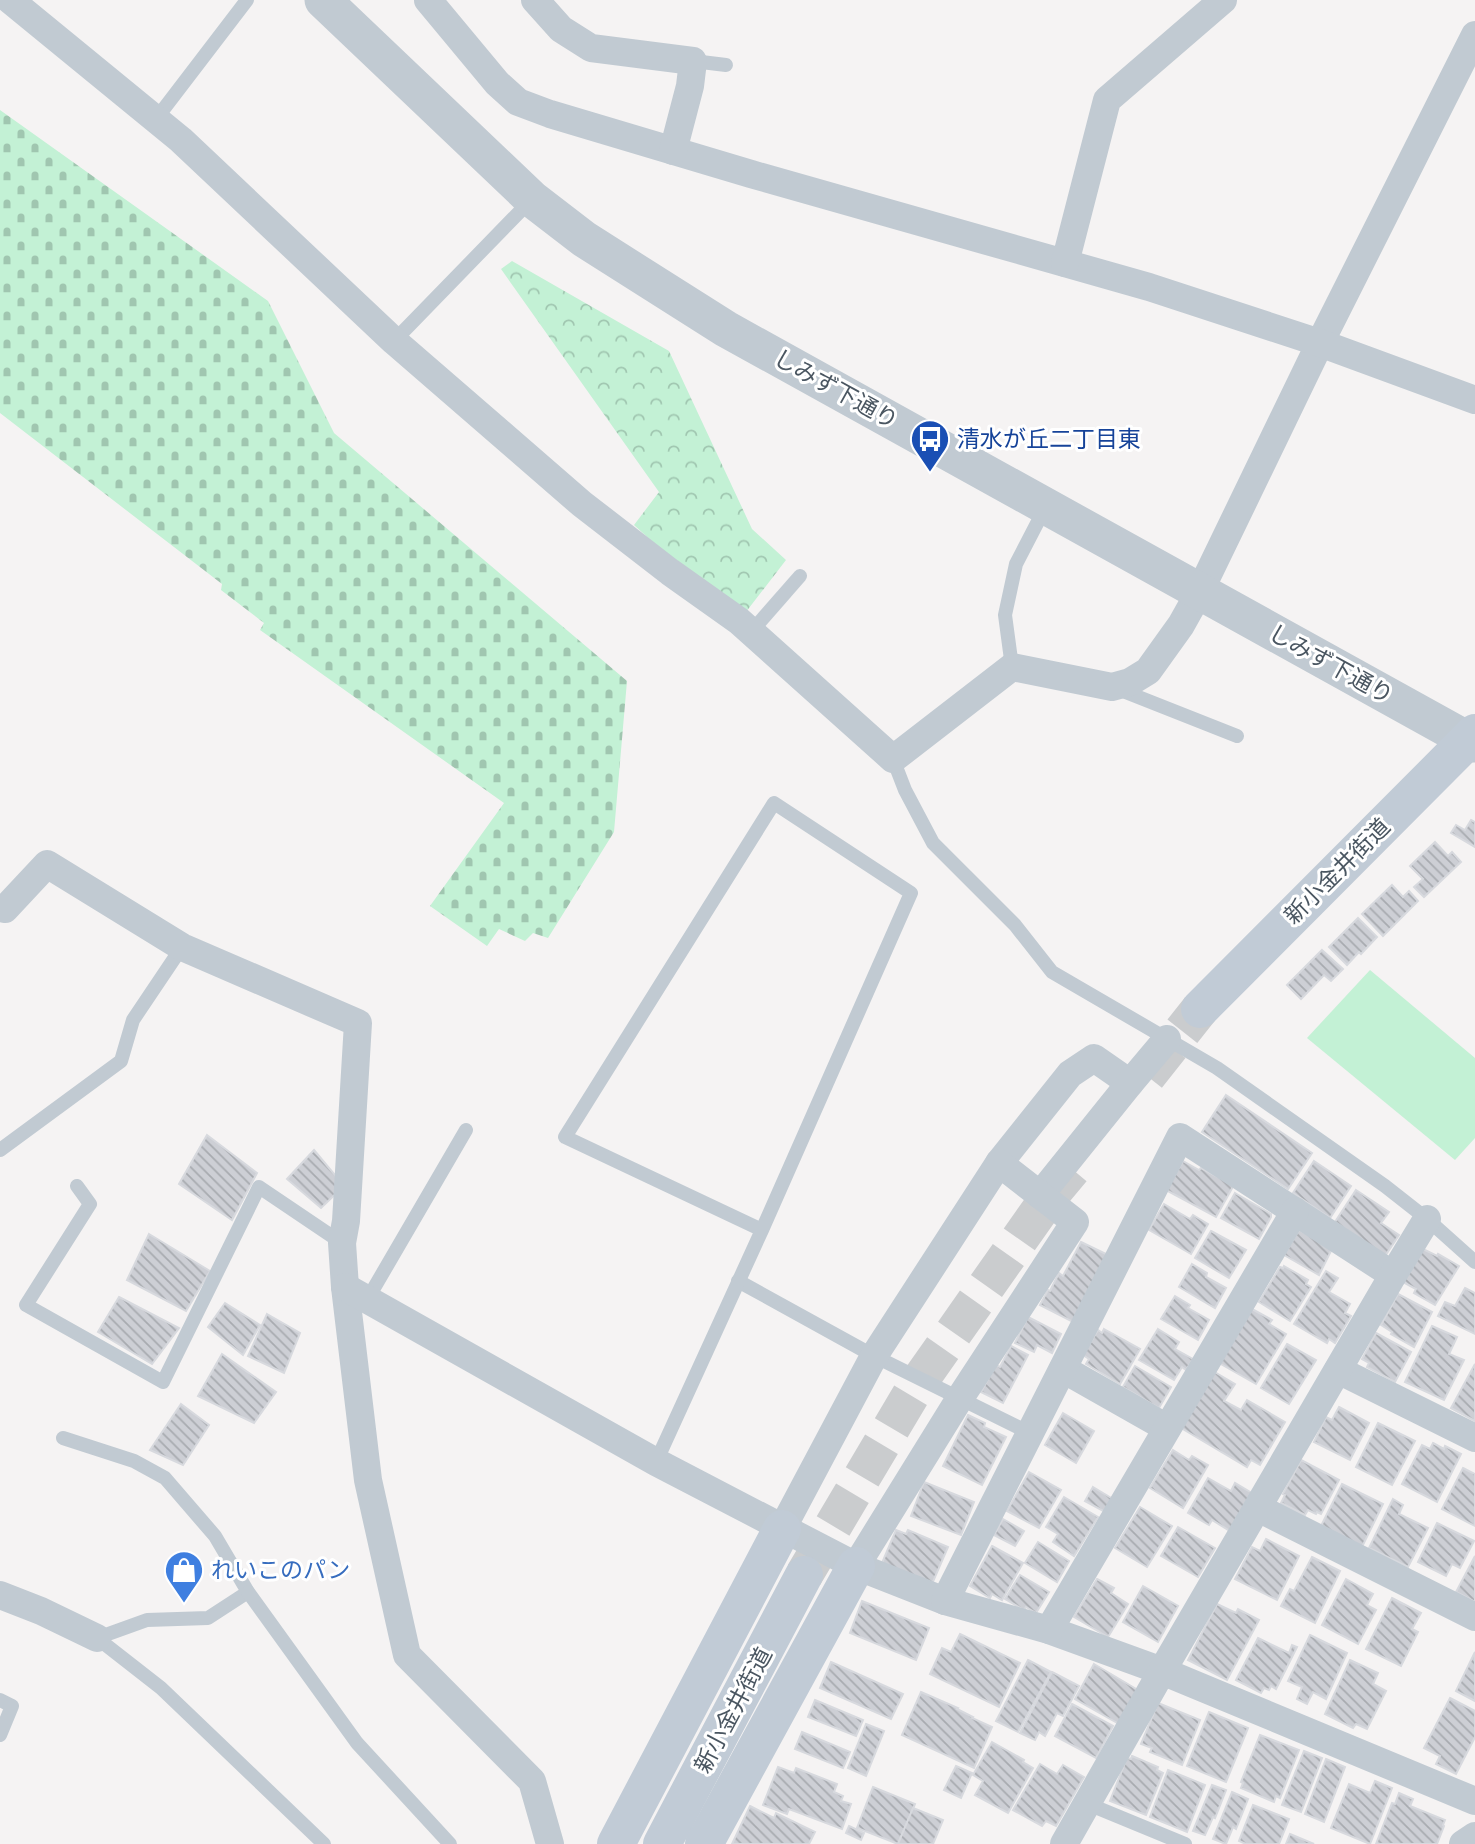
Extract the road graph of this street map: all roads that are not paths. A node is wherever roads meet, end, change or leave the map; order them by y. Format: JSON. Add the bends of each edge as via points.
{"nodes":[{"id":1,"x":10,"y":0,"type":"edge"},
{"id":2,"x":247,"y":0,"type":"edge"},
{"id":3,"x":323,"y":0,"type":"edge"},
{"id":4,"x":428,"y":0,"type":"edge"},
{"id":5,"x":535,"y":0,"type":"edge"},
{"id":6,"x":1223,"y":0,"type":"edge"},
{"id":7,"x":1475,"y":35,"type":"edge"},
{"id":8,"x":693,"y":61,"type":"junction"},
{"id":9,"x":726,"y":65,"type":"dead end"},
{"id":10,"x":1468,"y":65,"type":"edge"},
{"id":11,"x":156,"y":119,"type":"junction"},
{"id":12,"x":673,"y":151,"type":"junction"},
{"id":13,"x":532,"y":199,"type":"junction"},
{"id":14,"x":1065,"y":263,"type":"junction"},
{"id":15,"x":394,"y":341,"type":"junction"},
{"id":16,"x":1320,"y":343,"type":"junction"},
{"id":17,"x":1475,"y":400,"type":"edge"},
{"id":18,"x":1046,"y":506,"type":"junction"},
{"id":19,"x":800,"y":576,"type":"dead end"},
{"id":20,"x":1200,"y":591,"type":"junction"},
{"id":21,"x":751,"y":632,"type":"junction"},
{"id":22,"x":1012,"y":667,"type":"junction"},
{"id":23,"x":1112,"y":687,"type":"junction"},
{"id":24,"x":1237,"y":736,"type":"dead end"},
{"id":25,"x":1473,"y":739,"type":"edge"},
{"id":26,"x":893,"y":759,"type":"junction"},
{"id":27,"x":0,"y":908,"type":"edge"},
{"id":28,"x":182,"y":947,"type":"junction"},
{"id":29,"x":1200,"y":1009,"type":"tunnel mouth"},
{"id":30,"x":1167,"y":1039,"type":"junction"},
{"id":31,"x":1130,"y":1083,"type":"junction"},
{"id":32,"x":466,"y":1130,"type":"dead end"},
{"id":33,"x":0,"y":1150,"type":"edge"},
{"id":34,"x":999,"y":1163,"type":"junction"},
{"id":35,"x":77,"y":1186,"type":"dead end"},
{"id":36,"x":1040,"y":1195,"type":"junction"},
{"id":37,"x":1294,"y":1211,"type":"junction"},
{"id":38,"x":1427,"y":1219,"type":"junction"},
{"id":39,"x":762,"y":1230,"type":"junction"},
{"id":40,"x":342,"y":1242,"type":"junction"},
{"id":41,"x":1475,"y":1262,"type":"edge"},
{"id":42,"x":1393,"y":1275,"type":"junction"},
{"id":43,"x":738,"y":1281,"type":"junction"},
{"id":44,"x":356,"y":1294,"type":"junction"},
{"id":45,"x":874,"y":1356,"type":"junction"},
{"id":46,"x":1063,"y":1369,"type":"junction"},
{"id":47,"x":1338,"y":1370,"type":"junction"},
{"id":48,"x":960,"y":1398,"type":"junction"},
{"id":49,"x":1167,"y":1428,"type":"junction"},
{"id":50,"x":1030,"y":1433,"type":"junction"},
{"id":51,"x":63,"y":1438,"type":"dead end"},
{"id":52,"x":1475,"y":1438,"type":"edge"},
{"id":53,"x":656,"y":1462,"type":"junction"},
{"id":54,"x":1258,"y":1508,"type":"junction"},
{"id":55,"x":782,"y":1529,"type":"junction"},
{"id":56,"x":856,"y":1566,"type":"junction"},
{"id":57,"x":804,"y":1575,"type":"tunnel mouth"},
{"id":58,"x":248,"y":1592,"type":"junction"},
{"id":59,"x":0,"y":1595,"type":"edge"},
{"id":60,"x":944,"y":1601,"type":"junction"},
{"id":61,"x":1475,"y":1618,"type":"edge"},
{"id":62,"x":1049,"y":1630,"type":"junction"},
{"id":63,"x":97,"y":1637,"type":"junction"},
{"id":64,"x":1162,"y":1671,"type":"junction"},
{"id":65,"x":0,"y":1700,"type":"edge"},
{"id":66,"x":0,"y":1735,"type":"edge"},
{"id":67,"x":1475,"y":1801,"type":"edge"},
{"id":68,"x":1088,"y":1804,"type":"junction"},
{"id":69,"x":1475,"y":1836,"type":"edge"},
{"id":70,"x":324,"y":1844,"type":"edge"},
{"id":71,"x":450,"y":1844,"type":"edge"},
{"id":72,"x":550,"y":1844,"type":"edge"},
{"id":73,"x":617,"y":1844,"type":"edge"},
{"id":74,"x":662,"y":1844,"type":"edge"},
{"id":75,"x":704,"y":1844,"type":"edge"},
{"id":76,"x":1064,"y":1844,"type":"edge"},
{"id":77,"x":1185,"y":1844,"type":"edge"},
{"id":78,"x":1463,"y":1844,"type":"edge"}],
"edges":[{"from":1,"to":11,"type":"street"},
{"from":2,"to":11,"type":"lane"},
{"from":3,"to":13,"type":"street","name":"しみず下通り"},
{"from":4,"to":12,"type":"street","via":[[518,102]]},
{"from":5,"to":8,"type":"street","via":[[561,29],[591,48]]},
{"from":6,"to":14,"type":"street","via":[[1107,100]]},
{"from":7,"to":10,"type":"street"},
{"from":8,"to":9,"type":"lane"},
{"from":8,"to":12,"type":"street"},
{"from":10,"to":16,"type":"street"},
{"from":11,"to":15,"type":"street"},
{"from":12,"to":14,"type":"street"},
{"from":13,"to":15,"type":"lane"},
{"from":13,"to":18,"type":"street","name":"しみず下通り","via":[[690,308]]},
{"from":14,"to":16,"type":"street"},
{"from":15,"to":21,"type":"street","via":[[582,505]]},
{"from":16,"to":17,"type":"street"},
{"from":16,"to":20,"type":"street"},
{"from":18,"to":20,"type":"street","name":"しみず下通り"},
{"from":18,"to":22,"type":"lane","via":[[1016,564],[1005,615]]},
{"from":19,"to":21,"type":"lane"},
{"from":20,"to":23,"type":"street","via":[[1148,671]]},
{"from":20,"to":25,"type":"street","name":"しみず下通り"},
{"from":21,"to":26,"type":"street"},
{"from":22,"to":23,"type":"street"},
{"from":22,"to":26,"type":"street"},
{"from":23,"to":24,"type":"lane"},
{"from":25,"to":29,"type":"main road","name":"新小金井街道"},
{"from":26,"to":30,"type":"lane","via":[[933,843],[1015,925],[1052,972]]},
{"from":27,"to":28,"type":"street","via":[[5,909],[47,864]]},
{"from":28,"to":33,"type":"lane","via":[[133,1020],[121,1061]]},
{"from":28,"to":40,"type":"street","via":[[358,1023]]},
{"from":30,"to":31,"type":"street"},
{"from":30,"to":38,"type":"lane","via":[[1217,1068]]},
{"from":31,"to":34,"type":"street","via":[[1094,1058],[1070,1074]]},
{"from":31,"to":36,"type":"street"},
{"from":32,"to":44,"type":"lane"},
{"from":34,"to":36,"type":"street"},
{"from":34,"to":45,"type":"street"},
{"from":35,"to":40,"type":"lane","via":[[90,1204],[26,1305],[163,1382],[259,1187]]},
{"from":36,"to":48,"type":"street","via":[[1075,1222]]},
{"from":37,"to":42,"type":"street"},
{"from":37,"to":46,"type":"street","via":[[1180,1137]]},
{"from":37,"to":49,"type":"street"},
{"from":38,"to":41,"type":"lane"},
{"from":38,"to":42,"type":"street"},
{"from":39,"to":39,"type":"lane","via":[[911,893],[774,803],[565,1138]]},
{"from":39,"to":43,"type":"lane"},
{"from":40,"to":44,"type":"street"},
{"from":42,"to":47,"type":"street"},
{"from":43,"to":45,"type":"lane"},
{"from":43,"to":53,"type":"lane"},
{"from":44,"to":53,"type":"street"},
{"from":44,"to":72,"type":"street","via":[[368,1480],[407,1655],[532,1781]]},
{"from":45,"to":48,"type":"lane"},
{"from":45,"to":55,"type":"street"},
{"from":46,"to":49,"type":"street"},
{"from":46,"to":50,"type":"street"},
{"from":47,"to":52,"type":"street"},
{"from":47,"to":54,"type":"street"},
{"from":48,"to":50,"type":"lane"},
{"from":48,"to":56,"type":"street"},
{"from":49,"to":62,"type":"street"},
{"from":50,"to":60,"type":"street"},
{"from":51,"to":58,"type":"lane","via":[[134,1461],[165,1478],[215,1536]]},
{"from":53,"to":55,"type":"street"},
{"from":54,"to":61,"type":"street"},
{"from":54,"to":64,"type":"street"},
{"from":55,"to":56,"type":"street"},
{"from":55,"to":73,"type":"main road"},
{"from":56,"to":60,"type":"street"},
{"from":56,"to":75,"type":"main road"},
{"from":57,"to":74,"type":"main road","name":"新小金井街道"},
{"from":58,"to":63,"type":"lane","via":[[208,1618],[147,1620]]},
{"from":58,"to":71,"type":"lane","via":[[357,1743]]},
{"from":59,"to":63,"type":"street"},
{"from":60,"to":62,"type":"street"},
{"from":62,"to":64,"type":"street"},
{"from":63,"to":70,"type":"lane","via":[[161,1688]]},
{"from":64,"to":67,"type":"street"},
{"from":64,"to":68,"type":"street"},
{"from":65,"to":66,"type":"lane","via":[[12,1706]]},
{"from":68,"to":76,"type":"street"},
{"from":68,"to":77,"type":"lane"},
{"from":69,"to":78,"type":"street"}]}
